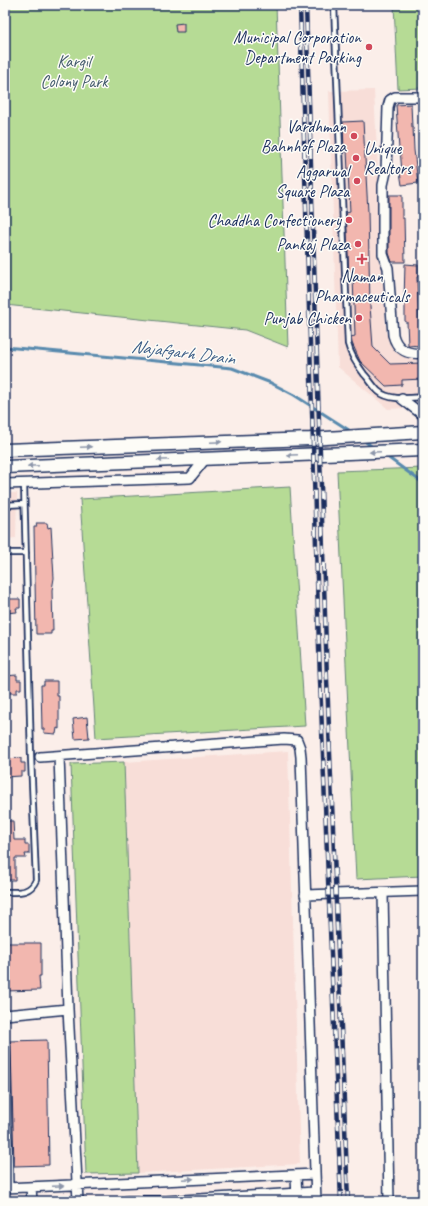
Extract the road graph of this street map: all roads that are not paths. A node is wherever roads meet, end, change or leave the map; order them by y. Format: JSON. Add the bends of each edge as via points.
{"nodes":[{"id":1,"x":334,"y":5,"type":"edge"},
{"id":2,"x":423,"y":97,"type":"edge"},
{"id":3,"x":423,"y":353,"type":"edge"},
{"id":4,"x":423,"y":397,"type":"edge"},
{"id":5,"x":402,"y":399,"type":"junction"},
{"id":6,"x":423,"y":415,"type":"edge"},
{"id":7,"x":423,"y":432,"type":"edge"},
{"id":8,"x":5,"y":450,"type":"edge"},
{"id":9,"x":419,"y":450,"type":"edge"},
{"id":10,"x":206,"y":458,"type":"junction"},
{"id":11,"x":5,"y":467,"type":"edge"},
{"id":12,"x":24,"y":483,"type":"junction"},
{"id":13,"x":5,"y":484,"type":"edge"},
{"id":14,"x":24,"y":504,"type":"junction"},
{"id":15,"x":5,"y":505,"type":"edge"},
{"id":16,"x":5,"y":553,"type":"edge"},
{"id":17,"x":26,"y":553,"type":"junction"},
{"id":18,"x":59,"y":756,"type":"junction"},
{"id":19,"x":36,"y":757,"type":"junction"},
{"id":20,"x":423,"y":891,"type":"edge"},
{"id":21,"x":5,"y":892,"type":"edge"},
{"id":22,"x":383,"y":893,"type":"junction"},
{"id":23,"x":305,"y":895,"type":"junction"},
{"id":24,"x":68,"y":1010,"type":"junction"},
{"id":25,"x":5,"y":1015,"type":"edge"},
{"id":26,"x":5,"y":1044,"type":"edge"},
{"id":27,"x":315,"y":1174,"type":"junction"},
{"id":28,"x":296,"y":1175,"type":"junction"},
{"id":29,"x":77,"y":1186,"type":"junction"},
{"id":30,"x":31,"y":1187,"type":"junction"},
{"id":31,"x":6,"y":1188,"type":"edge"},
{"id":32,"x":296,"y":1197,"type":"edge"},
{"id":33,"x":315,"y":1197,"type":"edge"},
{"id":34,"x":32,"y":1201,"type":"edge"},
{"id":35,"x":78,"y":1201,"type":"edge"},
{"id":36,"x":127,"y":1201,"type":"edge"},
{"id":37,"x":166,"y":1201,"type":"edge"},
{"id":38,"x":389,"y":1201,"type":"edge"}],
"edges":[{"from":1,"to":5,"type":"lane","via":[[348,344],[354,360],[378,392]]},
{"from":2,"to":3,"type":"street","via":[[395,97],[390,100],[383,185],[383,254],[388,273],[393,335],[399,348],[416,354]]},
{"from":4,"to":5,"type":"lane"},
{"from":5,"to":6,"type":"street"},
{"from":8,"to":7,"type":"street","one_way":true,"via":[[310,439]]},
{"from":9,"to":10,"type":"street","one_way":true},
{"from":10,"to":11,"type":"street","one_way":true},
{"from":10,"to":12,"type":"street","via":[[190,478]]},
{"from":12,"to":13,"type":"street"},
{"from":12,"to":14,"type":"lane"},
{"from":14,"to":15,"type":"lane"},
{"from":14,"to":17,"type":"lane"},
{"from":16,"to":17,"type":"lane"},
{"from":17,"to":19,"type":"lane"},
{"from":18,"to":19,"type":"street"},
{"from":18,"to":23,"type":"street","via":[[297,740],[301,757]]},
{"from":18,"to":24,"type":"street"},
{"from":19,"to":21,"type":"lane","via":[[36,880],[34,885],[23,892]]},
{"from":20,"to":22,"type":"street"},
{"from":22,"to":23,"type":"street"},
{"from":22,"to":38,"type":"street"},
{"from":23,"to":27,"type":"street"},
{"from":24,"to":25,"type":"street"},
{"from":24,"to":29,"type":"street"},
{"from":26,"to":31,"type":"street"},
{"from":27,"to":28,"type":"street"},
{"from":27,"to":33,"type":"street"},
{"from":29,"to":28,"type":"street","one_way":true},
{"from":28,"to":32,"type":"street"},
{"from":30,"to":29,"type":"street","one_way":true},
{"from":29,"to":35,"type":"street"},
{"from":30,"to":31,"type":"street"},
{"from":30,"to":34,"type":"street"},
{"from":32,"to":33,"type":"street"},
{"from":32,"to":37,"type":"street"},
{"from":36,"to":37,"type":"street"}]}
